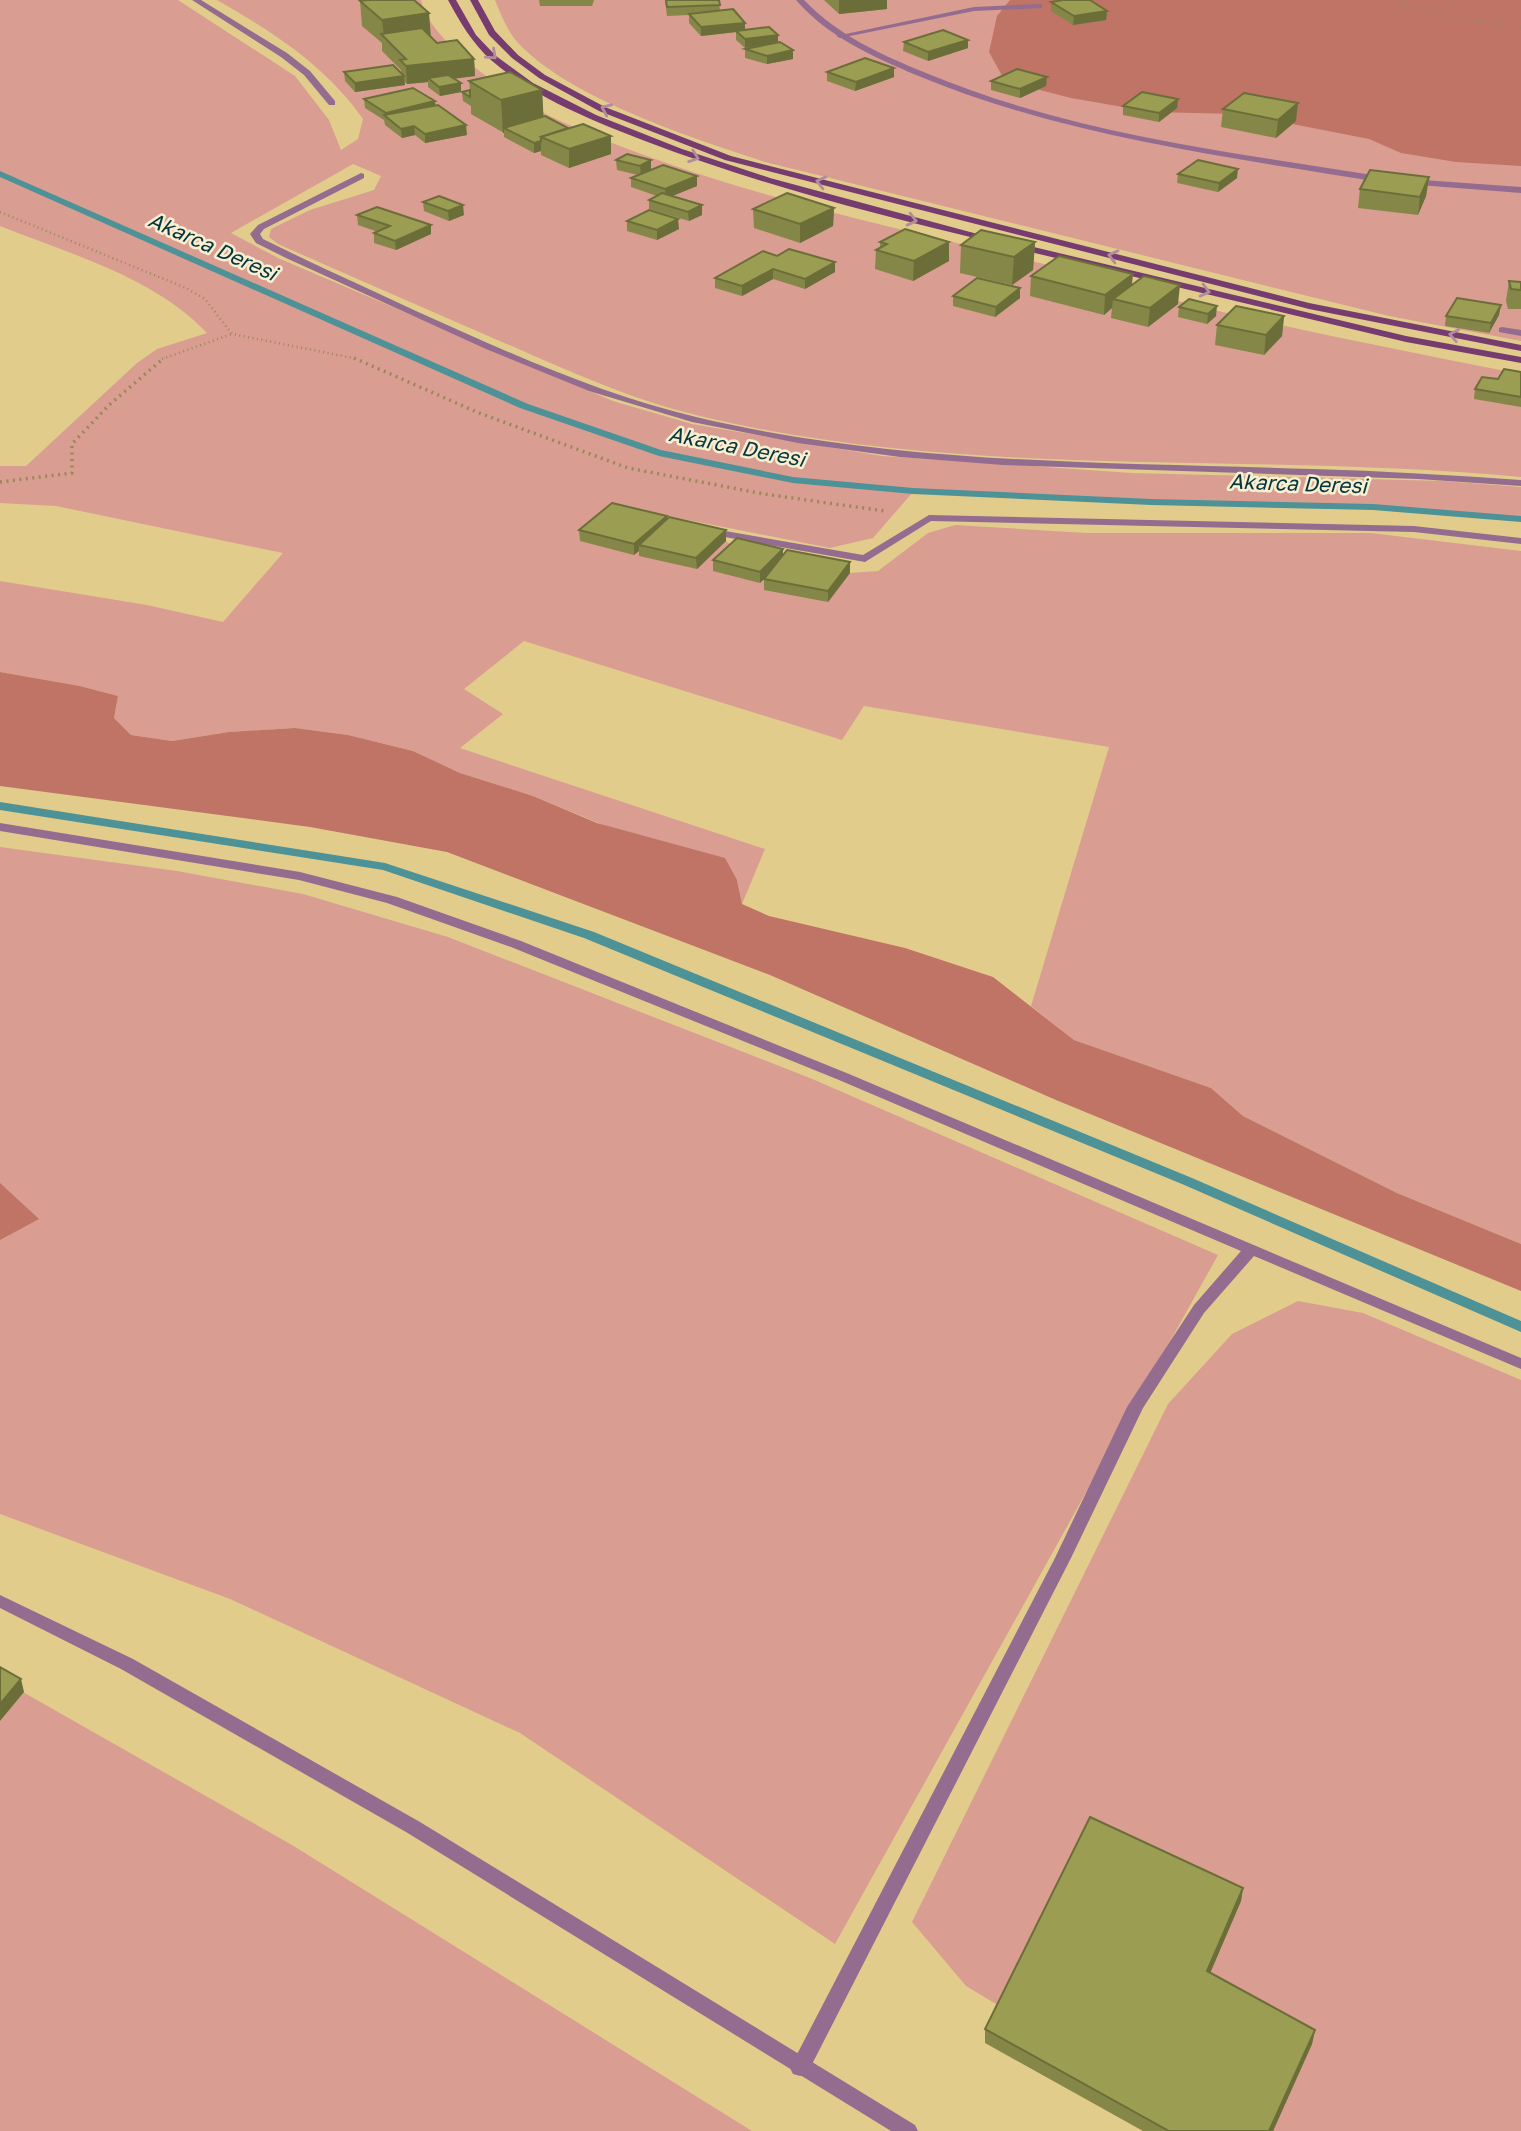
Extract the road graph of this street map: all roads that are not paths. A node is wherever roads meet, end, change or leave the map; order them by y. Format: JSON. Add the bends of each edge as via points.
{"nodes":[{"id":1,"x":195,"y":0,"type":"edge"},
{"id":2,"x":453,"y":0,"type":"edge"},
{"id":3,"x":474,"y":0,"type":"edge"},
{"id":4,"x":800,"y":0,"type":"edge"},
{"id":5,"x":1039,"y":6,"type":"dead end"},
{"id":6,"x":841,"y":36,"type":"junction"},
{"id":7,"x":332,"y":103,"type":"dead end"},
{"id":8,"x":361,"y":176,"type":"dead end"},
{"id":9,"x":1521,"y":190,"type":"edge"},
{"id":10,"x":998,"y":241,"type":"edge"},
{"id":11,"x":1011,"y":244,"type":"edge"},
{"id":12,"x":1502,"y":330,"type":"dead end"},
{"id":13,"x":1521,"y":333,"type":"edge"},
{"id":14,"x":1521,"y":348,"type":"edge"},
{"id":15,"x":1521,"y":360,"type":"edge"},
{"id":16,"x":1521,"y":483,"type":"edge"},
{"id":17,"x":692,"y":528,"type":"edge"},
{"id":18,"x":1521,"y":541,"type":"edge"},
{"id":19,"x":0,"y":827,"type":"edge"},
{"id":20,"x":1250,"y":1251,"type":"junction"},
{"id":21,"x":1521,"y":1364,"type":"edge"},
{"id":22,"x":0,"y":1601,"type":"edge"},
{"id":23,"x":800,"y":2068,"type":"junction"},
{"id":24,"x":908,"y":2131,"type":"edge"}],
"edges":[{"from":1,"to":7,"type":"street","via":[[300,67]]},
{"from":2,"to":10,"type":"main road","one_way":true,"via":[[465,25],[495,58],[522,79],[601,121],[758,179]]},
{"from":14,"to":3,"type":"main road","one_way":true,"via":[[1309,306],[728,158],[567,91],[521,60],[491,32]]},
{"from":4,"to":6,"type":"street"},
{"from":5,"to":6,"type":"street","via":[[974,9]]},
{"from":6,"to":9,"type":"street","via":[[960,90],[1081,127],[1374,178]]},
{"from":8,"to":16,"type":"street","via":[[261,227],[255,234],[259,241],[509,354],[623,399],[697,421],[898,454]]},
{"from":11,"to":15,"type":"main road","one_way":true,"via":[[1406,339]]},
{"from":12,"to":13,"type":"street"},
{"from":17,"to":18,"type":"street","via":[[865,559],[929,518],[1414,529]]},
{"from":19,"to":20,"type":"street","via":[[300,876],[393,900],[516,944],[844,1077]]},
{"from":20,"to":21,"type":"street"},
{"from":20,"to":23,"type":"street","via":[[1199,1308],[1135,1407],[1063,1558]]},
{"from":22,"to":23,"type":"street","via":[[127,1664],[413,1827]]},
{"from":23,"to":24,"type":"street"}]}
